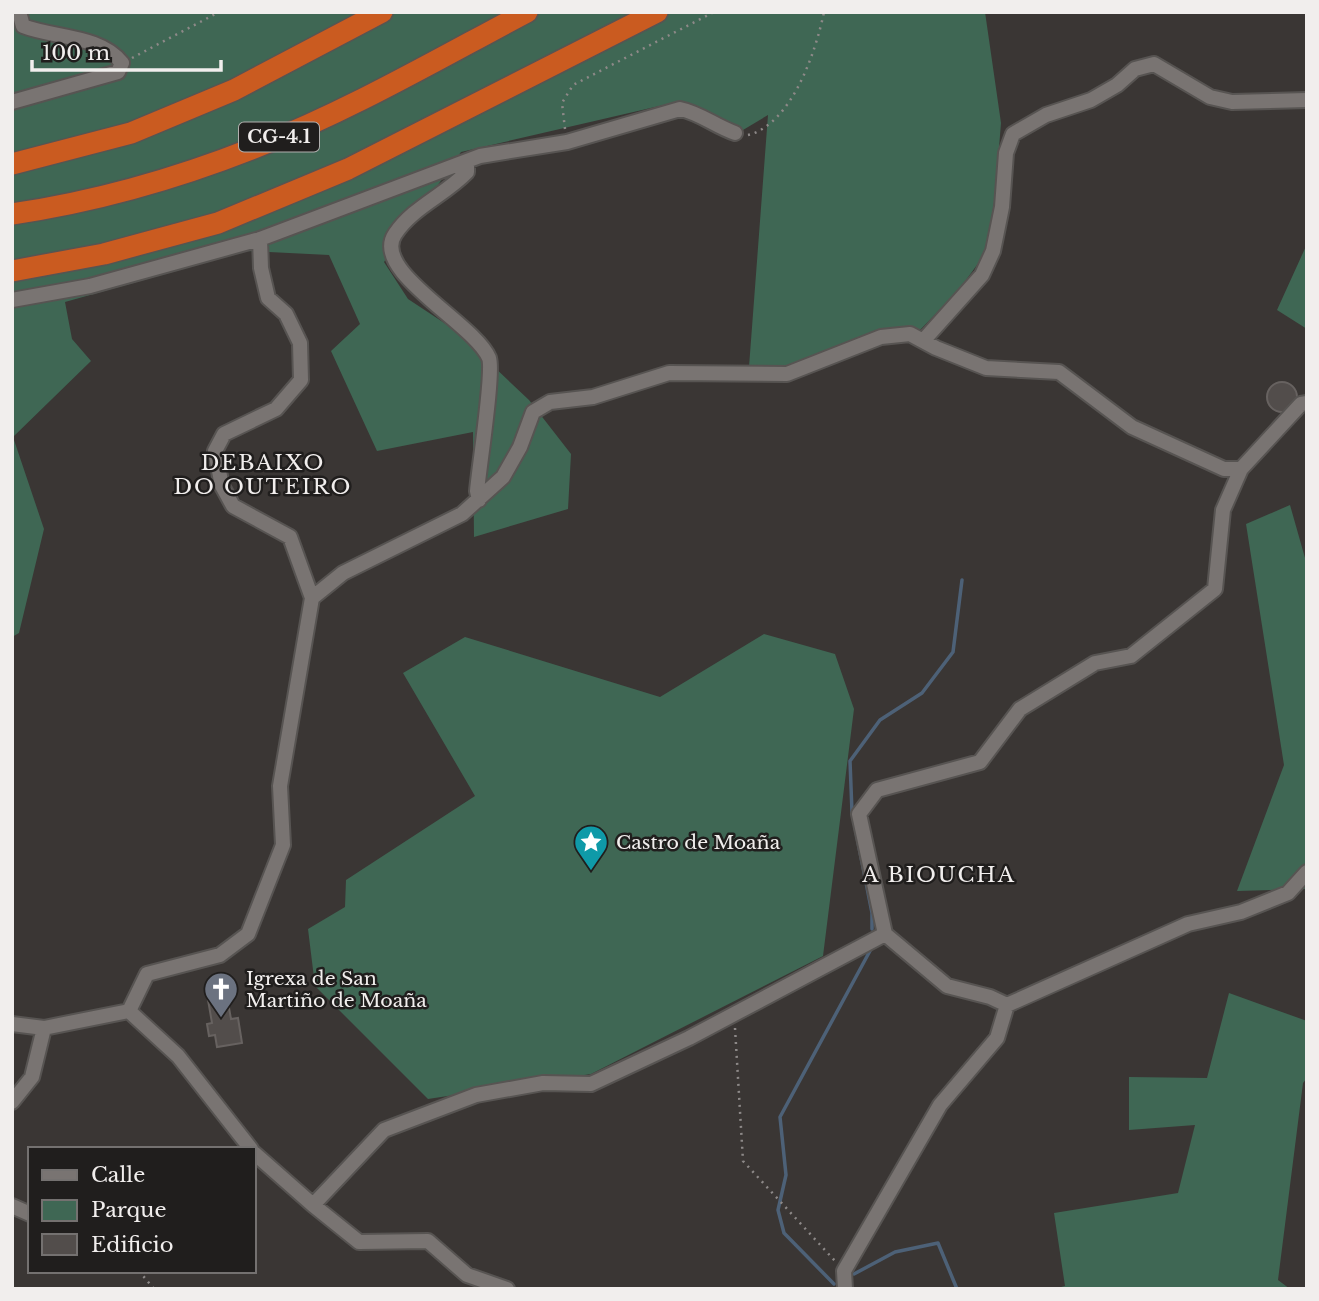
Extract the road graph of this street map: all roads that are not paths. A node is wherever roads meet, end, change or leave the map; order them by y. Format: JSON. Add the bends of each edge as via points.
{"nodes":[{"id":1,"x":19,"y":12,"type":"edge"},
{"id":2,"x":382,"y":12,"type":"edge"},
{"id":3,"x":527,"y":12,"type":"edge"},
{"id":4,"x":657,"y":12,"type":"edge"},
{"id":5,"x":1307,"y":100,"type":"edge"},
{"id":6,"x":12,"y":102,"type":"edge"},
{"id":7,"x":735,"y":133,"type":"road end"},
{"id":8,"x":467,"y":161,"type":"junction"},
{"id":9,"x":12,"y":164,"type":"edge"},
{"id":10,"x":12,"y":214,"type":"edge"},
{"id":11,"x":260,"y":239,"type":"junction"},
{"id":12,"x":12,"y":271,"type":"edge"},
{"id":13,"x":12,"y":300,"type":"edge"},
{"id":14,"x":923,"y":341,"type":"junction"},
{"id":15,"x":1307,"y":403,"type":"edge"},
{"id":16,"x":1241,"y":469,"type":"junction"},
{"id":17,"x":479,"y":500,"type":"junction"},
{"id":18,"x":312,"y":598,"type":"junction"},
{"id":19,"x":1307,"y":872,"type":"edge"},
{"id":20,"x":884,"y":934,"type":"junction"},
{"id":21,"x":1007,"y":1005,"type":"junction"},
{"id":22,"x":129,"y":1011,"type":"junction"},
{"id":23,"x":12,"y":1024,"type":"edge"},
{"id":24,"x":44,"y":1028,"type":"junction"},
{"id":25,"x":12,"y":1102,"type":"edge"},
{"id":26,"x":249,"y":1147,"type":"edge"},
{"id":27,"x":256,"y":1155,"type":"edge"},
{"id":28,"x":313,"y":1205,"type":"junction"},
{"id":29,"x":12,"y":1206,"type":"edge"},
{"id":30,"x":28,"y":1213,"type":"edge"},
{"id":31,"x":507,"y":1289,"type":"edge"},
{"id":32,"x":845,"y":1289,"type":"edge"}],
"edges":[{"from":1,"to":6,"type":"street","via":[[23,26],[115,54],[122,63],[118,72]]},
{"from":2,"to":9,"type":"highway","via":[[234,90],[142,128]]},
{"from":3,"to":10,"type":"highway","number":"CG-4.1","via":[[352,104],[254,148],[117,192]]},
{"from":4,"to":12,"type":"highway","via":[[348,169],[218,223],[104,254]]},
{"from":5,"to":14,"type":"street","via":[[1232,102],[1210,97],[1154,64],[1135,69],[1091,100],[1032,122],[1013,134],[1006,153],[998,231],[982,275]]},
{"from":7,"to":8,"type":"street","via":[[680,108],[567,142]]},
{"from":8,"to":11,"type":"street"},
{"from":8,"to":17,"type":"street","via":[[467,172],[456,184],[409,217],[393,237],[391,258],[402,274],[464,326],[488,356],[492,372],[482,427]]},
{"from":11,"to":13,"type":"street","via":[[90,286]]},
{"from":11,"to":18,"type":"street","via":[[268,299],[286,314],[300,343],[301,380],[276,409],[224,434],[215,451],[222,486],[233,506],[290,537]]},
{"from":14,"to":16,"type":"street","via":[[986,368],[1059,372],[1132,427],[1224,469]]},
{"from":14,"to":17,"type":"street","via":[[910,334],[881,337],[786,374],[669,373],[593,397],[550,401],[533,412],[503,477]]},
{"from":15,"to":16,"type":"street","via":[[1301,404]]},
{"from":16,"to":20,"type":"street","via":[[1223,510],[1215,589],[1131,656],[1095,663],[1020,709],[980,762],[877,790],[859,814]]},
{"from":17,"to":18,"type":"street","via":[[462,514],[343,573]]},
{"from":18,"to":22,"type":"street","via":[[280,786],[284,845],[251,936],[220,955],[147,974]]},
{"from":19,"to":21,"type":"street","via":[[1288,893],[1241,912],[1188,924]]},
{"from":20,"to":21,"type":"street","via":[[947,986]]},
{"from":20,"to":28,"type":"street","via":[[592,1084],[543,1083],[476,1095],[384,1130]]},
{"from":21,"to":32,"type":"street","via":[[997,1038],[940,1105],[844,1272]]},
{"from":22,"to":24,"type":"street"},
{"from":22,"to":26,"type":"street","via":[[178,1056]]},
{"from":23,"to":24,"type":"street"},
{"from":24,"to":25,"type":"street","via":[[32,1077]]},
{"from":27,"to":28,"type":"street"},
{"from":28,"to":31,"type":"street","via":[[359,1242],[428,1241],[467,1275]]},
{"from":29,"to":30,"type":"street"}]}
